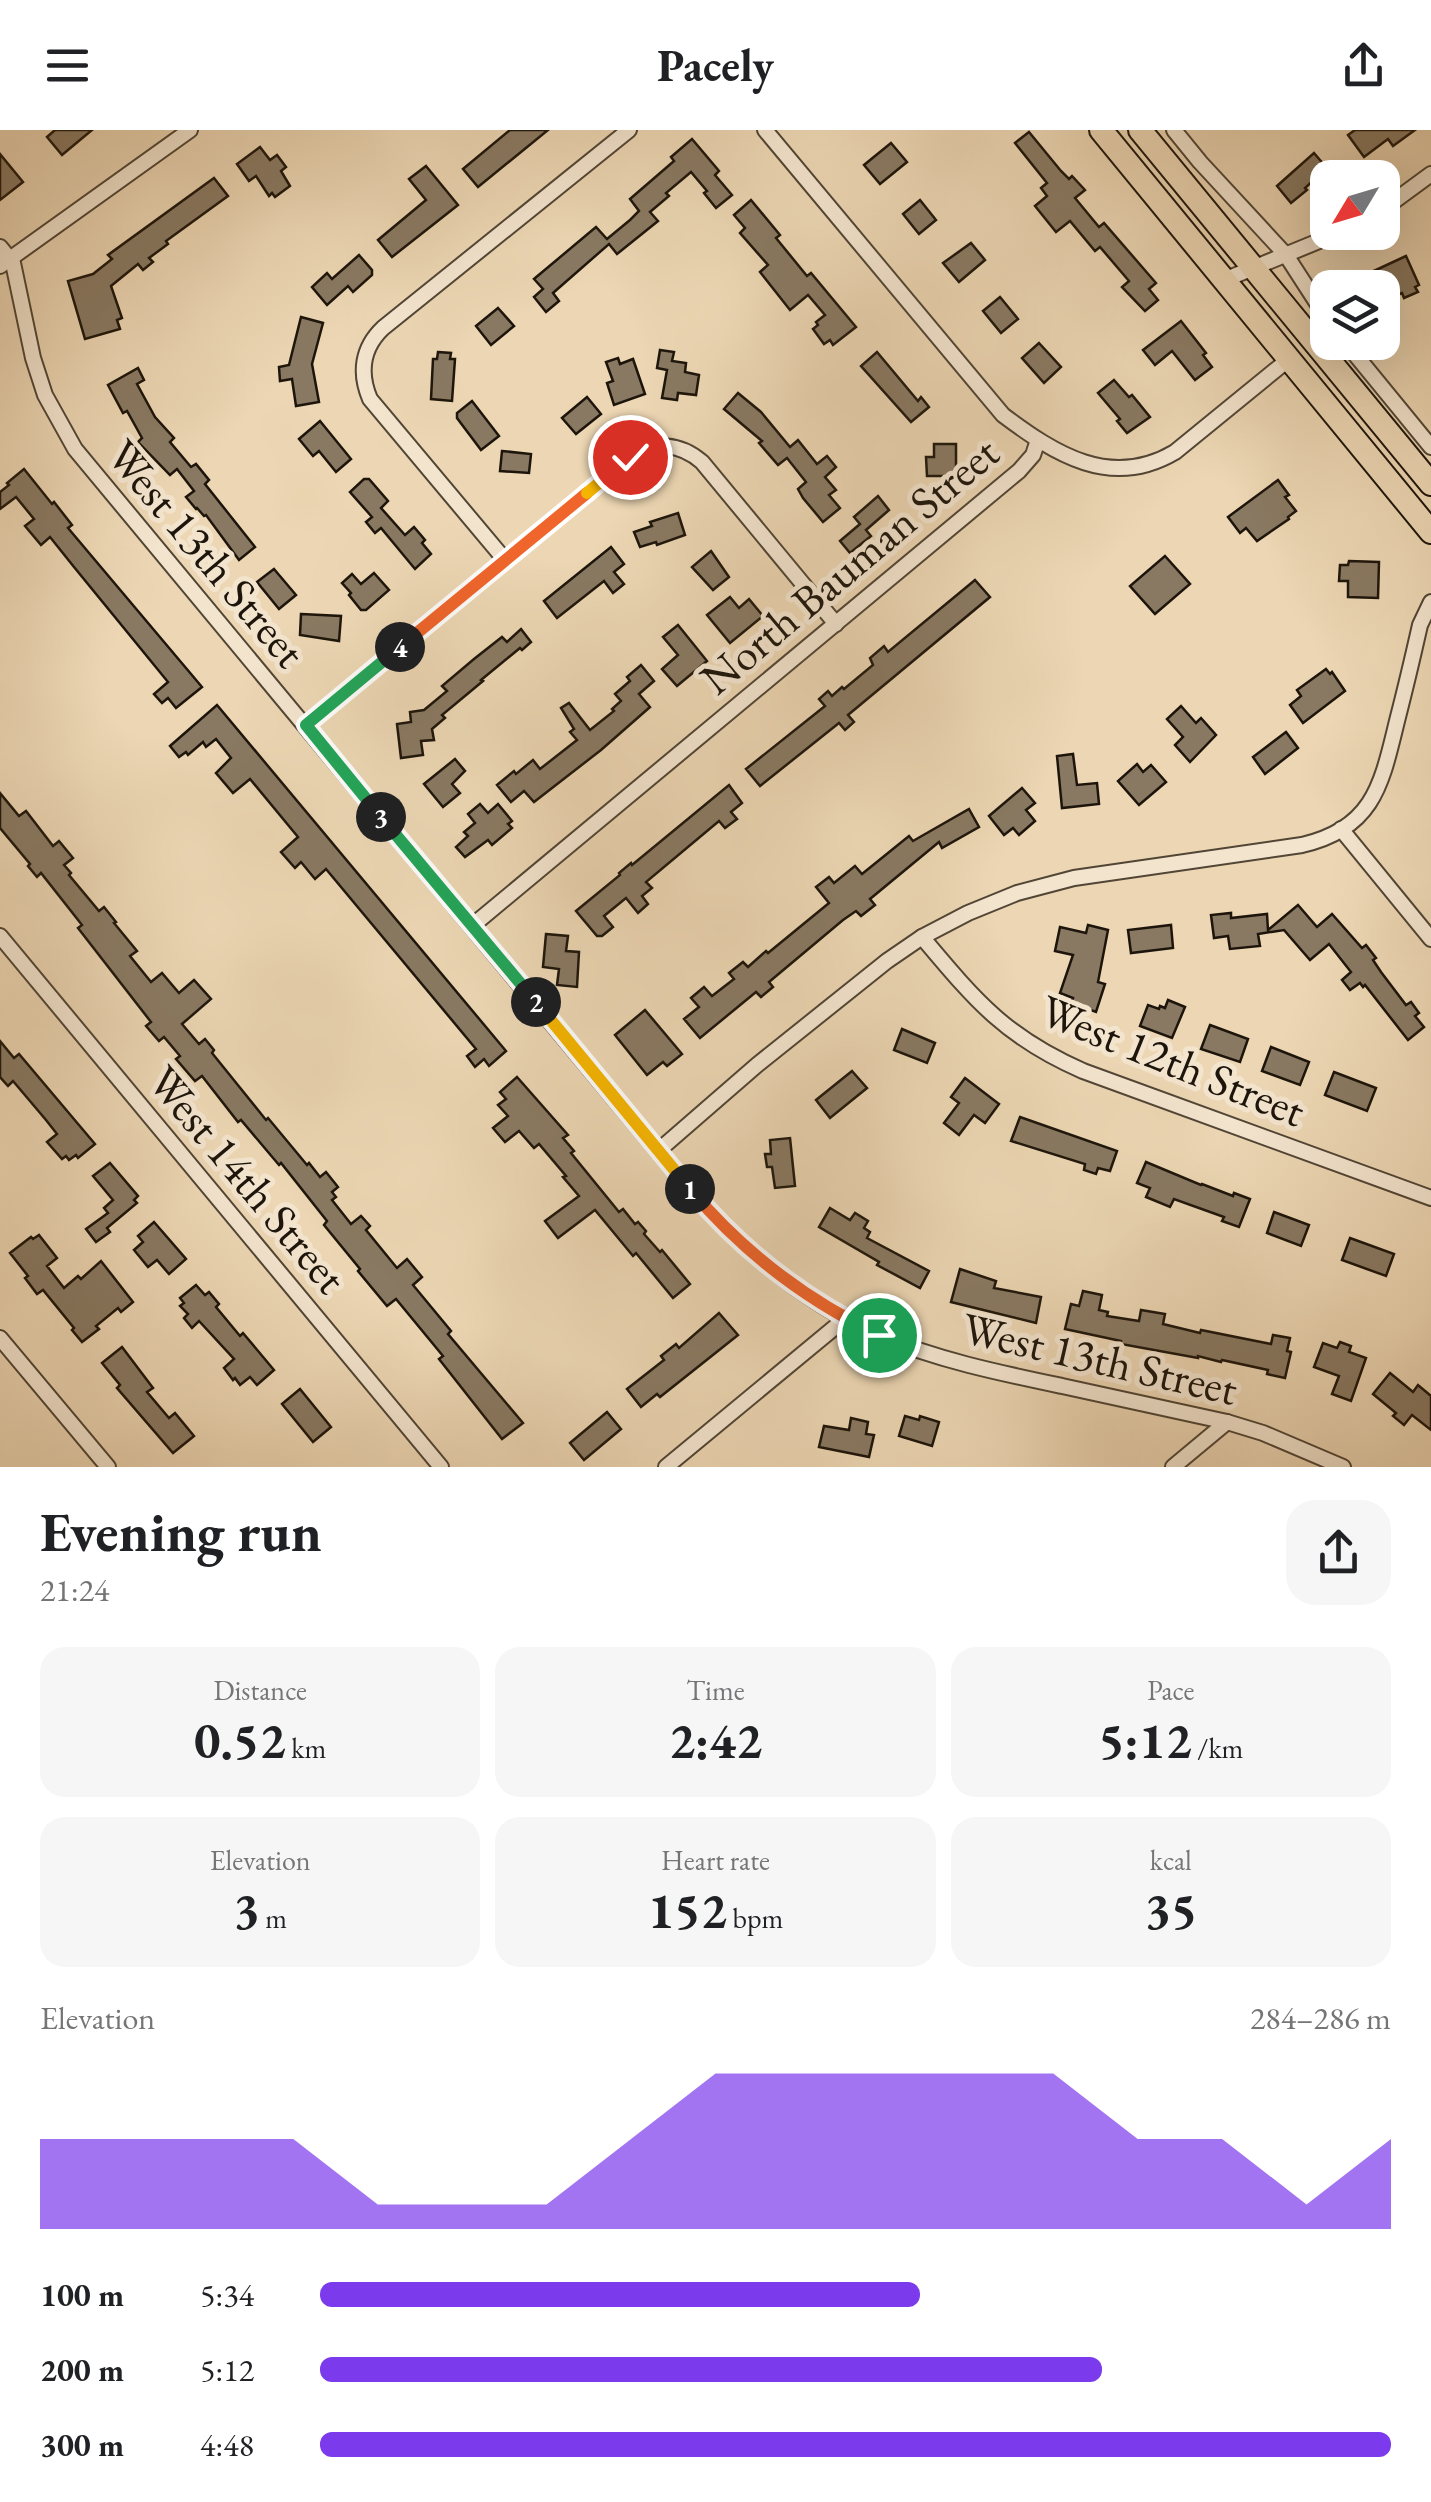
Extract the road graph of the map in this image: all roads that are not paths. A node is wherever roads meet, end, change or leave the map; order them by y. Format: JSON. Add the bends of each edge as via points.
{"nodes":[{"id":1,"x":190,"y":130,"type":"edge"},
{"id":2,"x":629,"y":130,"type":"edge"},
{"id":3,"x":765,"y":130,"type":"edge"},
{"id":4,"x":1101,"y":130,"type":"edge"},
{"id":5,"x":1140,"y":130,"type":"edge"},
{"id":6,"x":1174,"y":130,"type":"edge"},
{"id":7,"x":1431,"y":174,"type":"edge"},
{"id":8,"x":1400,"y":197,"type":"edge"},
{"id":9,"x":1310,"y":245,"type":"edge"},
{"id":10,"x":1286,"y":255,"type":"junction"},
{"id":11,"x":4,"y":257,"type":"edge"},
{"id":12,"x":1254,"y":268,"type":"junction"},
{"id":13,"x":1224,"y":280,"type":"junction"},
{"id":14,"x":1310,"y":292,"type":"edge"},
{"id":15,"x":1289,"y":359,"type":"junction"},
{"id":16,"x":1360,"y":360,"type":"edge"},
{"id":17,"x":1038,"y":440,"type":"junction"},
{"id":18,"x":1431,"y":447,"type":"edge"},
{"id":19,"x":1431,"y":484,"type":"edge"},
{"id":20,"x":1431,"y":532,"type":"edge"},
{"id":21,"x":505,"y":560,"type":"junction"},
{"id":22,"x":1431,"y":602,"type":"edge"},
{"id":23,"x":836,"y":624,"type":"junction"},
{"id":24,"x":306,"y":725,"type":"junction"},
{"id":25,"x":1342,"y":830,"type":"junction"},
{"id":26,"x":472,"y":926,"type":"junction"},
{"id":27,"x":0,"y":936,"type":"edge"},
{"id":28,"x":922,"y":937,"type":"junction"},
{"id":29,"x":1431,"y":939,"type":"edge"},
{"id":30,"x":658,"y":1151,"type":"junction"},
{"id":31,"x":1431,"y":1198,"type":"edge"},
{"id":32,"x":846,"y":1318,"type":"junction"},
{"id":33,"x":0,"y":1338,"type":"edge"},
{"id":34,"x":1227,"y":1422,"type":"junction"},
{"id":35,"x":108,"y":1467,"type":"edge"},
{"id":36,"x":442,"y":1467,"type":"edge"},
{"id":37,"x":666,"y":1467,"type":"edge"},
{"id":38,"x":1173,"y":1467,"type":"edge"},
{"id":39,"x":1344,"y":1467,"type":"edge"}],
"edges":[{"from":1,"to":11,"type":"street"},
{"from":2,"to":21,"type":"street","via":[[377,333],[366,350],[368,394]]},
{"from":3,"to":17,"type":"street","via":[[1004,414]]},
{"from":4,"to":13,"type":"main road"},
{"from":5,"to":12,"type":"main road"},
{"from":6,"to":10,"type":"street"},
{"from":7,"to":8,"type":"street"},
{"from":9,"to":10,"type":"street"},
{"from":10,"to":12,"type":"street"},
{"from":10,"to":14,"type":"street"},
{"from":11,"to":24,"type":"street","name":"West 13th Street","via":[[20,290],[45,395],[66,436]]},
{"from":12,"to":13,"type":"street"},
{"from":12,"to":19,"type":"main road"},
{"from":13,"to":15,"type":"main road"},
{"from":15,"to":17,"type":"street","name":"North Bauman Street","via":[[1175,452],[1148,464],[1097,466]]},
{"from":15,"to":20,"type":"main road"},
{"from":16,"to":18,"type":"street"},
{"from":17,"to":23,"type":"street","name":"North Bauman Street","via":[[1024,466]]},
{"from":21,"to":23,"type":"street","via":[[630,457],[655,446],[678,448],[702,462]]},
{"from":21,"to":24,"type":"street"},
{"from":22,"to":25,"type":"street","via":[[1384,777],[1367,807]]},
{"from":23,"to":26,"type":"street","name":"North Bauman Street"},
{"from":24,"to":26,"type":"street","name":"West 13th Street"},
{"from":25,"to":28,"type":"street","via":[[1302,845],[1059,881],[995,901]]},
{"from":25,"to":29,"type":"street"},
{"from":26,"to":30,"type":"street","name":"West 13th Street"},
{"from":27,"to":36,"type":"street","name":"West 14th Street"},
{"from":28,"to":30,"type":"street"},
{"from":28,"to":31,"type":"street","name":"West 12th Street","via":[[986,1010],[1048,1055]]},
{"from":30,"to":32,"type":"street","name":"West 13th Street","via":[[748,1250]]},
{"from":32,"to":34,"type":"street","name":"West 13th Street","via":[[969,1365]]},
{"from":32,"to":37,"type":"street"},
{"from":33,"to":35,"type":"street"},
{"from":34,"to":38,"type":"street"},
{"from":34,"to":39,"type":"street","name":"West 13th Street"}]}
